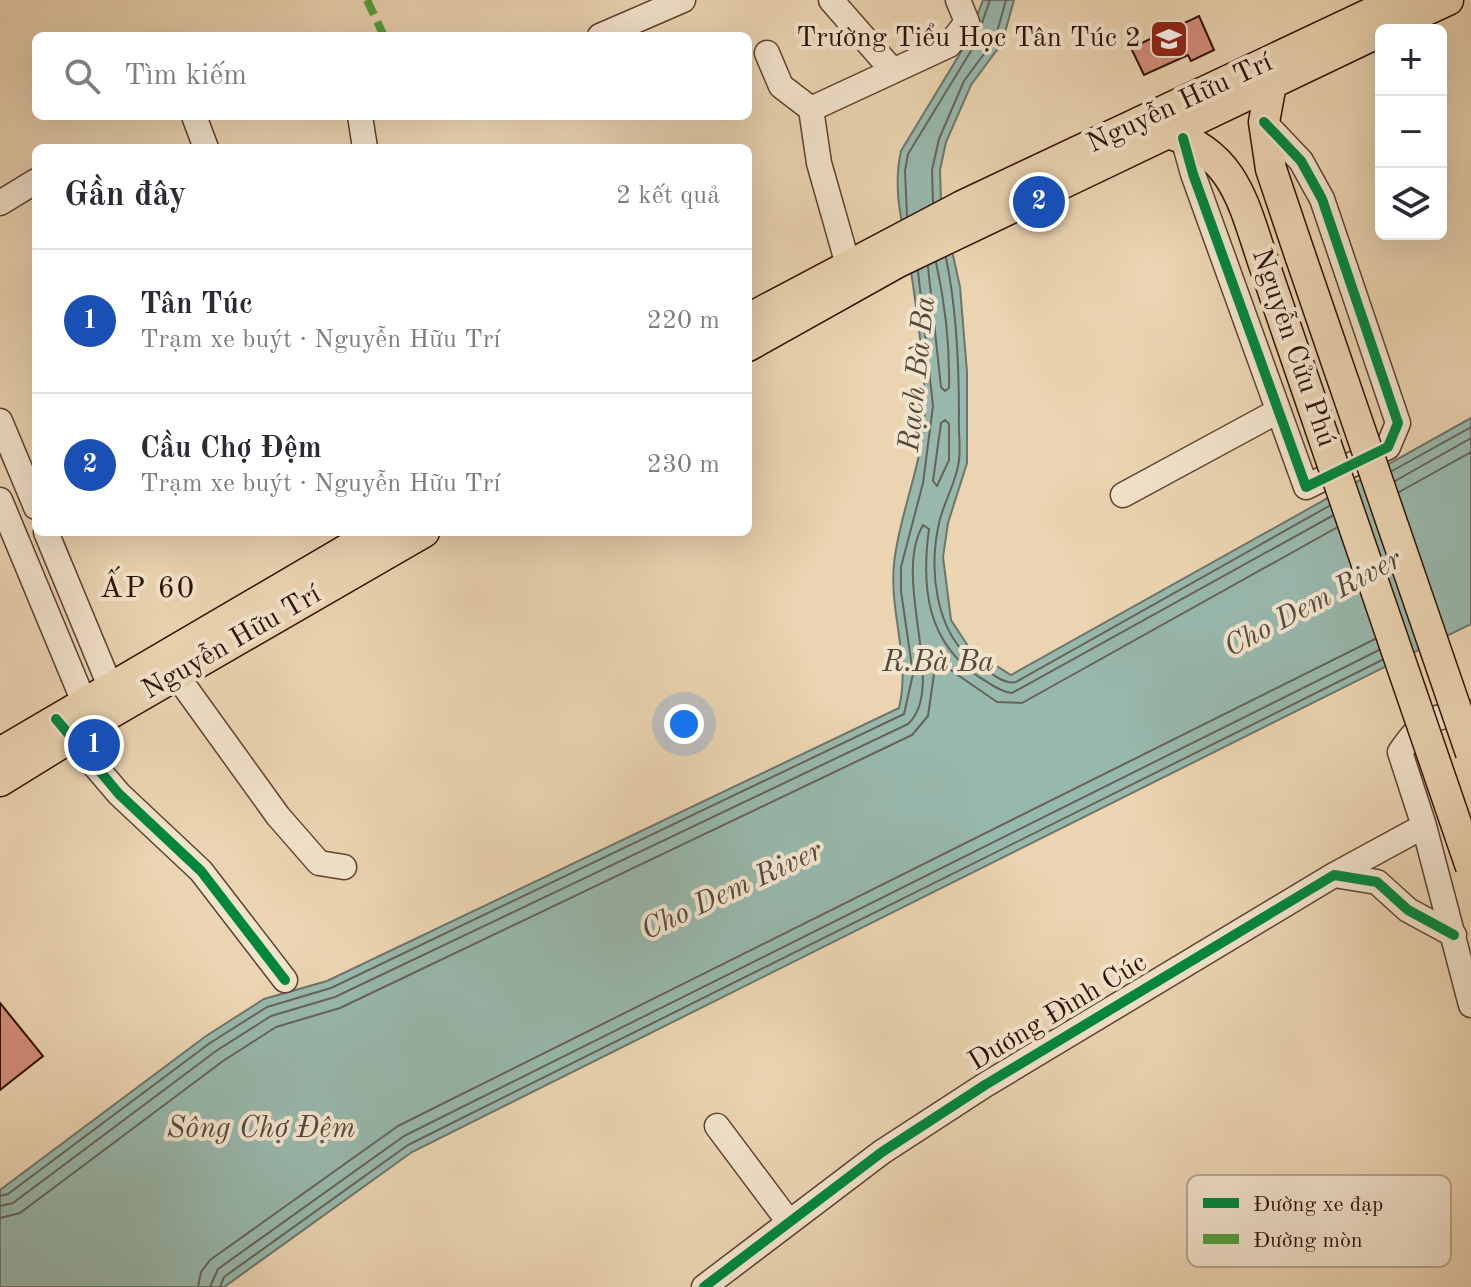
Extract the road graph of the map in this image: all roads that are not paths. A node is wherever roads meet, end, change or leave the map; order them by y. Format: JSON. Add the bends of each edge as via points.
{"nodes":[{"id":1,"x":683,"y":0,"type":"edge"},
{"id":2,"x":831,"y":0,"type":"edge"},
{"id":3,"x":958,"y":0,"type":"edge"},
{"id":4,"x":1399,"y":0,"type":"edge"},
{"id":5,"x":1448,"y":0,"type":"edge"},
{"id":6,"x":1395,"y":24,"type":"edge"},
{"id":7,"x":609,"y":32,"type":"edge"},
{"id":8,"x":1375,"y":33,"type":"edge"},
{"id":9,"x":767,"y":53,"type":"dead end"},
{"id":10,"x":893,"y":71,"type":"junction"},
{"id":11,"x":1271,"y":84,"type":"junction"},
{"id":12,"x":811,"y":109,"type":"junction"},
{"id":13,"x":196,"y":120,"type":"edge"},
{"id":14,"x":361,"y":120,"type":"edge"},
{"id":15,"x":1264,"y":122,"type":"junction"},
{"id":16,"x":1176,"y":136,"type":"junction"},
{"id":17,"x":204,"y":144,"type":"edge"},
{"id":18,"x":364,"y":144,"type":"edge"},
{"id":19,"x":32,"y":183,"type":"edge"},
{"id":20,"x":0,"y":203,"type":"edge"},
{"id":21,"x":967,"y":216,"type":"junction"},
{"id":22,"x":894,"y":252,"type":"junction"},
{"id":23,"x":848,"y":265,"type":"junction"},
{"id":24,"x":752,"y":317,"type":"edge"},
{"id":25,"x":752,"y":343,"type":"edge"},
{"id":26,"x":1278,"y":411,"type":"junction"},
{"id":27,"x":0,"y":421,"type":"edge"},
{"id":28,"x":1123,"y":495,"type":"dead end"},
{"id":29,"x":32,"y":497,"type":"edge"},
{"id":30,"x":0,"y":500,"type":"edge"},
{"id":31,"x":48,"y":536,"type":"edge"},
{"id":32,"x":369,"y":536,"type":"edge"},
{"id":33,"x":417,"y":536,"type":"edge"},
{"id":34,"x":177,"y":676,"type":"junction"},
{"id":35,"x":116,"y":699,"type":"junction"},
{"id":36,"x":1471,"y":713,"type":"edge"},
{"id":37,"x":76,"y":721,"type":"junction"},
{"id":38,"x":0,"y":753,"type":"edge"},
{"id":39,"x":1471,"y":753,"type":"edge"},
{"id":40,"x":0,"y":781,"type":"edge"},
{"id":41,"x":1424,"y":826,"type":"junction"},
{"id":42,"x":344,"y":867,"type":"dead end"},
{"id":43,"x":1471,"y":867,"type":"edge"},
{"id":44,"x":1334,"y":875,"type":"junction"},
{"id":45,"x":1454,"y":935,"type":"junction"},
{"id":46,"x":285,"y":980,"type":"dead end"},
{"id":47,"x":1471,"y":1005,"type":"edge"},
{"id":48,"x":717,"y":1126,"type":"dead end"},
{"id":49,"x":789,"y":1222,"type":"junction"},
{"id":50,"x":704,"y":1287,"type":"edge"}],
"edges":[{"from":1,"to":7,"type":"street"},
{"from":2,"to":10,"type":"street"},
{"from":3,"to":10,"type":"street","via":[[967,22],[949,45]]},
{"from":4,"to":21,"type":"main road","name":"Nguyễn Hữu Trí"},
{"from":5,"to":6,"type":"main road","name":"Nguyễn Hữu Trí"},
{"from":8,"to":11,"type":"main road","name":"Nguyễn Hữu Trí"},
{"from":9,"to":12,"type":"street","via":[[781,86]]},
{"from":10,"to":12,"type":"street"},
{"from":11,"to":15,"type":"main road","name":"Nguyễn Cửu Phú"},
{"from":11,"to":16,"type":"main road","name":"Nguyễn Hữu Trí"},
{"from":12,"to":23,"type":"street","via":[[819,163]]},
{"from":13,"to":17,"type":"street"},
{"from":14,"to":18,"type":"street"},
{"from":15,"to":26,"type":"street","via":[[1301,161],[1322,199],[1398,423],[1388,447],[1306,487]]},
{"from":15,"to":39,"type":"main road","name":"Nguyễn Cửu Phú","bridge":true,"via":[[1271,169]]},
{"from":16,"to":21,"type":"main road","name":"Nguyễn Hữu Trí"},
{"from":16,"to":26,"type":"street"},
{"from":16,"to":43,"type":"main road","name":"Nguyễn Cửu Phú","bridge":true,"via":[[1217,158],[1234,183]]},
{"from":19,"to":20,"type":"street"},
{"from":21,"to":22,"type":"main road","name":"Nguyễn Hữu Trí"},
{"from":22,"to":23,"type":"main road","name":"Nguyễn Hữu Trí"},
{"from":22,"to":25,"type":"main road","name":"Nguyễn Hữu Trí"},
{"from":23,"to":24,"type":"main road","name":"Nguyễn Hữu Trí"},
{"from":26,"to":28,"type":"street"},
{"from":27,"to":29,"type":"street"},
{"from":30,"to":37,"type":"street"},
{"from":31,"to":35,"type":"street"},
{"from":32,"to":35,"type":"main road","name":"Nguyễn Hữu Trí"},
{"from":33,"to":34,"type":"main road","name":"Nguyễn Hữu Trí"},
{"from":34,"to":35,"type":"main road","name":"Nguyễn Hữu Trí"},
{"from":34,"to":42,"type":"street","via":[[278,816],[319,863]]},
{"from":35,"to":37,"type":"main road","name":"Nguyễn Hữu Trí"},
{"from":36,"to":41,"type":"street","via":[[1429,718],[1400,752]]},
{"from":37,"to":38,"type":"main road","name":"Nguyễn Hữu Trí"},
{"from":37,"to":40,"type":"main road","name":"Nguyễn Hữu Trí"},
{"from":37,"to":46,"type":"street","via":[[119,794],[201,871]]},
{"from":41,"to":44,"type":"street","name":"Dương Đình Cúc"},
{"from":41,"to":45,"type":"street"},
{"from":44,"to":45,"type":"street","via":[[1377,882],[1408,910]]},
{"from":44,"to":49,"type":"street","name":"Dương Đình Cúc","via":[[985,1085],[882,1152]]},
{"from":45,"to":47,"type":"street"},
{"from":48,"to":49,"type":"street"},
{"from":49,"to":50,"type":"street","name":"Dương Đình Cúc"}]}
